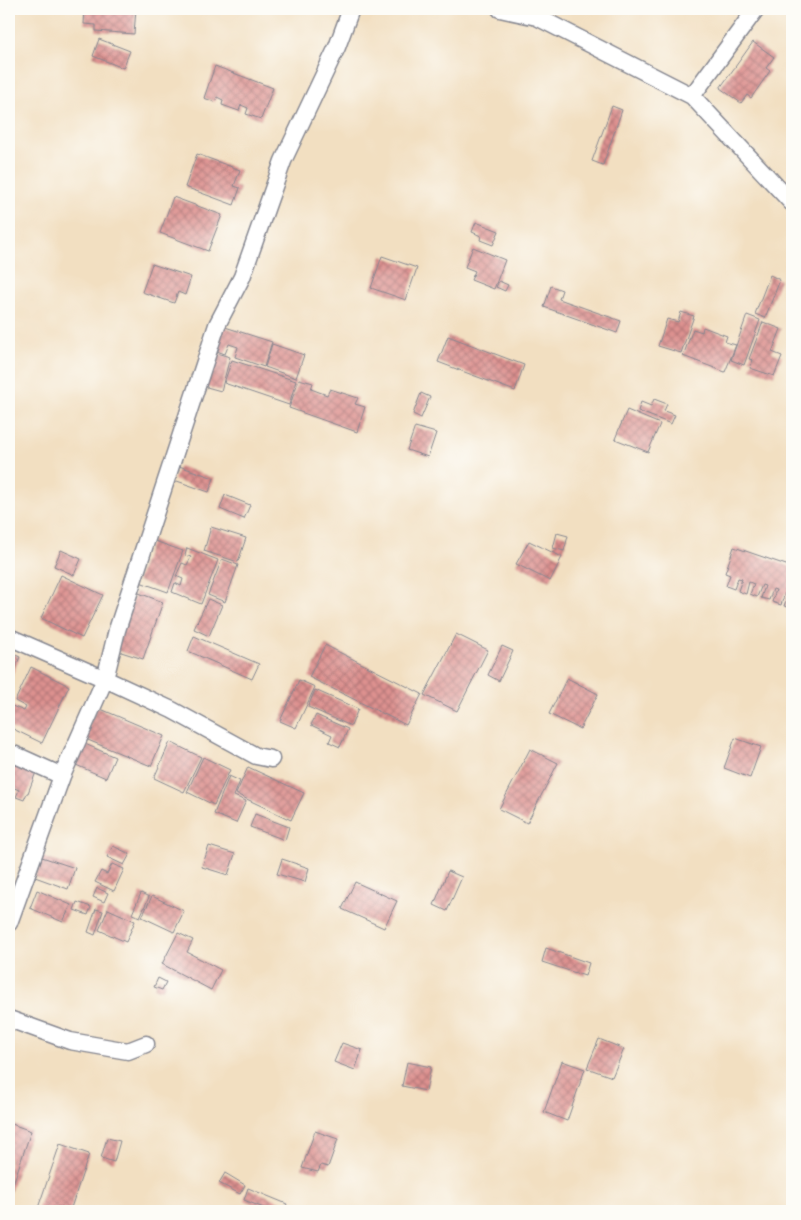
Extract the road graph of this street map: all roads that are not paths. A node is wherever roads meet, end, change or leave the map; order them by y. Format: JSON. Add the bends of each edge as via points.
{"nodes":[{"id":1,"x":351,"y":9,"type":"edge"},
{"id":2,"x":500,"y":9,"type":"edge"},
{"id":3,"x":756,"y":9,"type":"edge"},
{"id":4,"x":692,"y":96,"type":"junction"},
{"id":5,"x":792,"y":203,"type":"edge"},
{"id":6,"x":9,"y":637,"type":"edge"},
{"id":7,"x":105,"y":679,"type":"junction"},
{"id":8,"x":9,"y":752,"type":"edge"},
{"id":9,"x":271,"y":759,"type":"dead end"},
{"id":10,"x":62,"y":776,"type":"junction"},
{"id":11,"x":9,"y":923,"type":"edge"},
{"id":12,"x":9,"y":1019,"type":"edge"},
{"id":13,"x":146,"y":1044,"type":"dead end"}],
"edges":[{"from":1,"to":7,"type":"street","via":[[337,47],[284,161],[242,277],[217,325]]},
{"from":2,"to":4,"type":"street","via":[[537,17]]},
{"from":3,"to":4,"type":"street"},
{"from":4,"to":5,"type":"street"},
{"from":6,"to":7,"type":"street"},
{"from":7,"to":9,"type":"street","via":[[172,710],[256,756]]},
{"from":7,"to":10,"type":"street"},
{"from":8,"to":10,"type":"street"},
{"from":10,"to":11,"type":"street"},
{"from":12,"to":13,"type":"street","via":[[70,1041],[128,1051]]}]}
